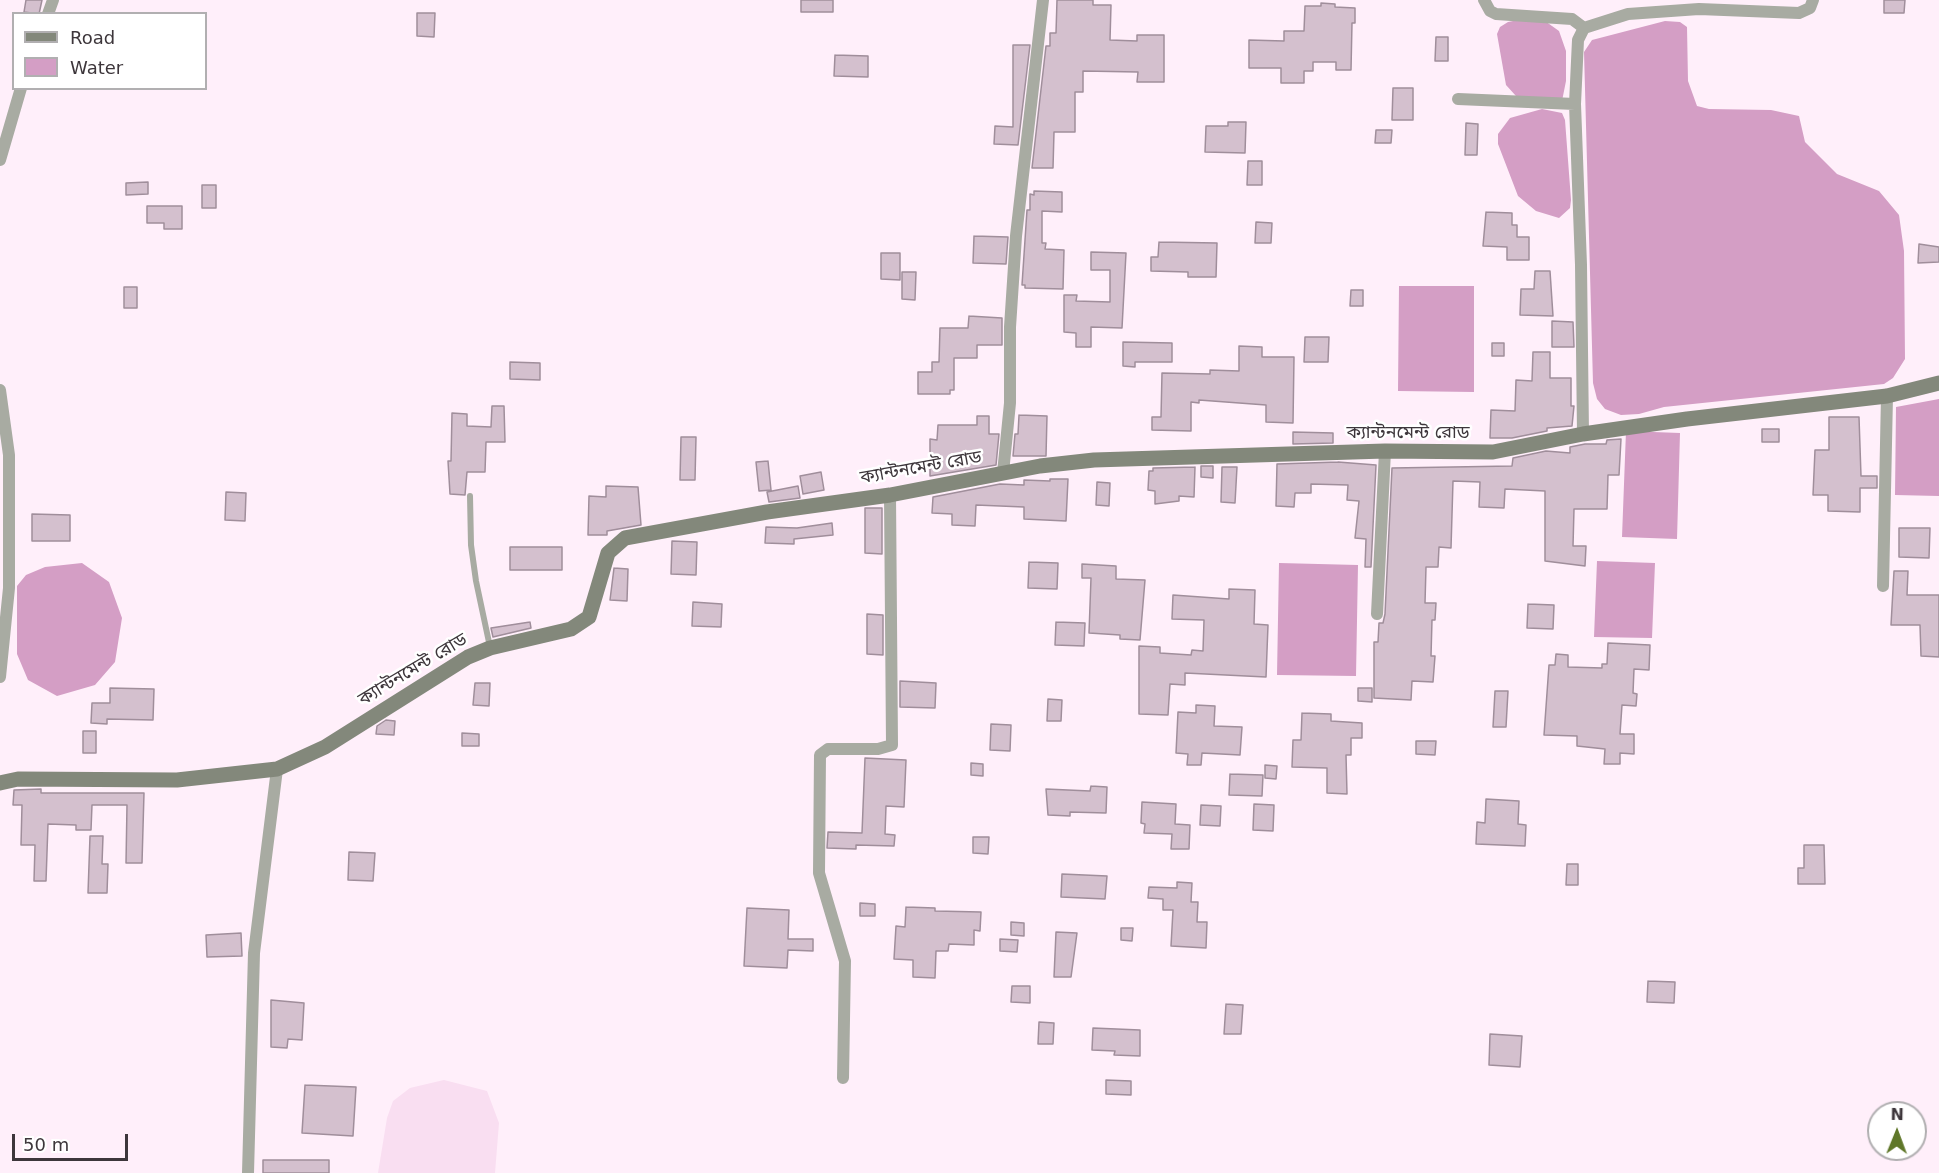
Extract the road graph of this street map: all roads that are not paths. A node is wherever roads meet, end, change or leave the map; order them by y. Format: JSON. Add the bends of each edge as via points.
{"nodes":[{"id":1,"x":1042,"y":0,"type":"edge"},
{"id":2,"x":1484,"y":0,"type":"edge"},
{"id":3,"x":1813,"y":0,"type":"edge"},
{"id":4,"x":1584,"y":28,"type":"junction"},
{"id":5,"x":20,"y":90,"type":"edge"},
{"id":6,"x":1458,"y":99,"type":"dead end"},
{"id":7,"x":1575,"y":104,"type":"junction"},
{"id":8,"x":0,"y":160,"type":"edge"},
{"id":9,"x":1939,"y":383,"type":"edge"},
{"id":10,"x":0,"y":390,"type":"edge"},
{"id":11,"x":1887,"y":396,"type":"junction"},
{"id":12,"x":1583,"y":434,"type":"junction"},
{"id":13,"x":1385,"y":451,"type":"junction"},
{"id":14,"x":1003,"y":473,"type":"junction"},
{"id":15,"x":890,"y":495,"type":"junction"},
{"id":16,"x":470,"y":496,"type":"dead end"},
{"id":17,"x":1883,"y":586,"type":"dead end"},
{"id":18,"x":1377,"y":614,"type":"dead end"},
{"id":19,"x":490,"y":648,"type":"junction"},
{"id":20,"x":0,"y":677,"type":"edge"},
{"id":21,"x":277,"y":769,"type":"junction"},
{"id":22,"x":0,"y":783,"type":"edge"},
{"id":23,"x":843,"y":1078,"type":"dead end"},
{"id":24,"x":248,"y":1173,"type":"edge"}],
"edges":[{"from":1,"to":14,"type":"street","via":[[1016,236],[1010,403]]},
{"from":2,"to":4,"type":"street","via":[[1496,14],[1572,19]]},
{"from":3,"to":4,"type":"street","via":[[1810,8],[1799,13],[1699,9],[1628,14]]},
{"from":4,"to":7,"type":"street","via":[[1578,40]]},
{"from":5,"to":8,"type":"street"},
{"from":6,"to":7,"type":"street"},
{"from":7,"to":12,"type":"street"},
{"from":9,"to":11,"type":"main road","name":"ক্যান্টনমেন্ট রোড"},
{"from":10,"to":20,"type":"street","via":[[9,454],[9,588]]},
{"from":11,"to":12,"type":"main road","name":"ক্যান্টনমেন্ট রোড"},
{"from":11,"to":17,"type":"street"},
{"from":12,"to":13,"type":"main road","name":"ক্যান্টনমেন্ট রোড","via":[[1494,452]]},
{"from":13,"to":14,"type":"main road","name":"ক্যান্টনমেন্ট রোড","via":[[1094,460]]},
{"from":13,"to":18,"type":"street"},
{"from":14,"to":15,"type":"main road","name":"ক্যান্টনমেন্ট রোড"},
{"from":15,"to":19,"type":"main road","name":"ক্যান্টনমেন্ট রোড","via":[[624,538],[608,553],[589,617],[571,629]]},
{"from":15,"to":23,"type":"street","via":[[892,745],[878,749],[828,748],[820,755],[819,873],[845,962]]},
{"from":16,"to":19,"type":"lane","via":[[471,545]]},
{"from":19,"to":21,"type":"main road","name":"ক্যান্টনমেন্ট রোড","via":[[468,657],[326,747]]},
{"from":21,"to":22,"type":"main road","name":"ক্যান্টনমেন্ট রোড","via":[[177,780],[18,779]]},
{"from":21,"to":24,"type":"street","via":[[254,953]]}]}
